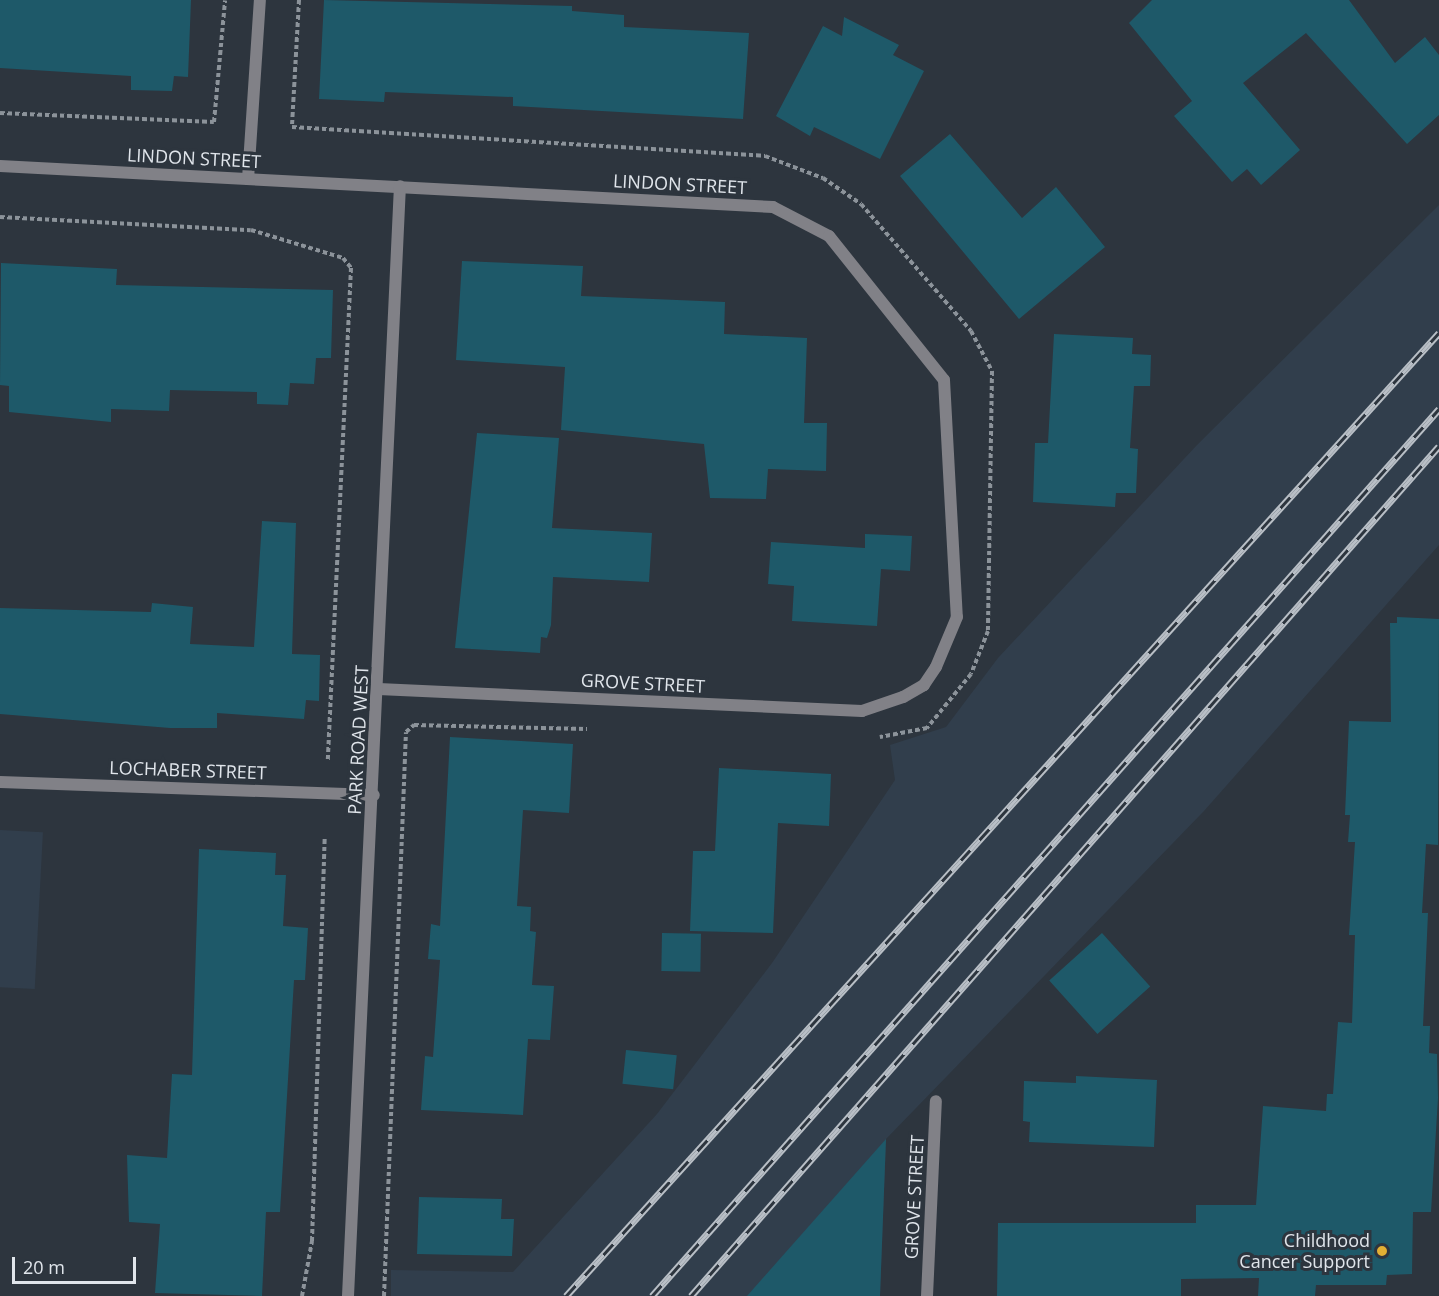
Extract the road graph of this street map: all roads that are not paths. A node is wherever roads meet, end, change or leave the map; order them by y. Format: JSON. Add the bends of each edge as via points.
{"nodes":[{"id":1,"x":260,"y":0,"type":"edge"},
{"id":2,"x":0,"y":166,"type":"edge"},
{"id":3,"x":248,"y":179,"type":"junction"},
{"id":4,"x":400,"y":186,"type":"junction"},
{"id":5,"x":379,"y":689,"type":"junction"},
{"id":6,"x":903,"y":698,"type":"joint"},
{"id":7,"x":0,"y":782,"type":"edge"},
{"id":8,"x":374,"y":795,"type":"junction"},
{"id":9,"x":936,"y":1101,"type":"dead end"},
{"id":10,"x":348,"y":1296,"type":"edge"},
{"id":11,"x":927,"y":1296,"type":"edge"}],
"edges":[{"from":1,"to":3,"type":"street"},
{"from":2,"to":3,"type":"street","name":"LINDON STREET"},
{"from":3,"to":4,"type":"street","name":"LINDON STREET"},
{"from":4,"to":5,"type":"street","name":"PARK ROAD WEST"},
{"from":4,"to":6,"type":"street","name":"LINDON STREET","via":[[773,207],[829,236],[944,380],[957,617],[936,667],[924,685]]},
{"from":5,"to":6,"type":"street","name":"GROVE STREET","via":[[862,711]]},
{"from":5,"to":8,"type":"street","name":"PARK ROAD WEST"},
{"from":7,"to":8,"type":"street","name":"LOCHABER STREET"},
{"from":8,"to":10,"type":"street","name":"PARK ROAD WEST"},
{"from":9,"to":11,"type":"street","name":"GROVE STREET"}]}
